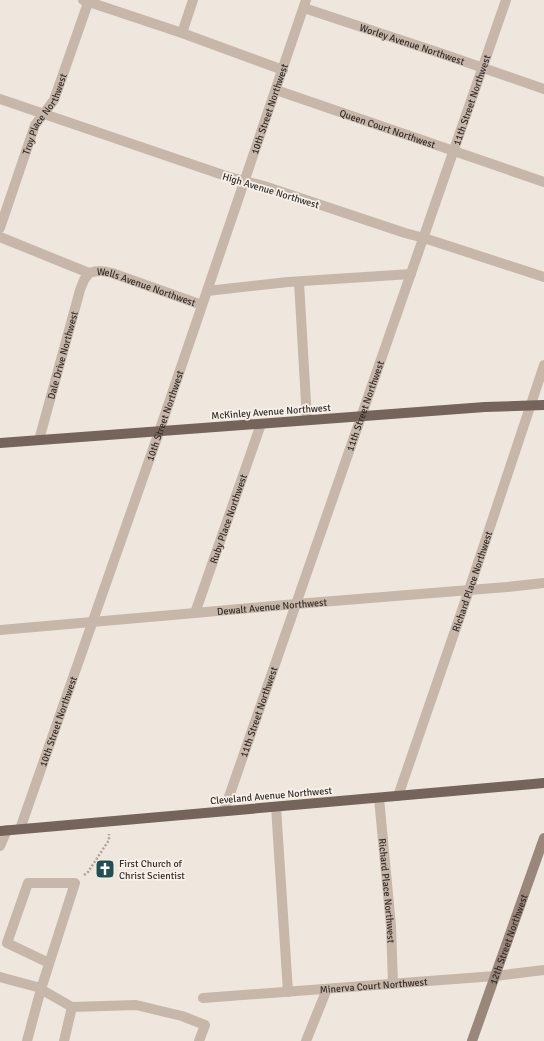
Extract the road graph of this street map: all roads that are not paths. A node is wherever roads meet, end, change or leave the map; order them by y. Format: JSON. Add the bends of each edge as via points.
{"nodes":[{"id":1,"x":193,"y":0,"type":"edge"},
{"id":2,"x":506,"y":0,"type":"edge"},
{"id":3,"x":87,"y":1,"type":"edge"},
{"id":4,"x":305,"y":4,"type":"edge"},
{"id":5,"x":182,"y":33,"type":"junction"},
{"id":6,"x":482,"y":68,"type":"junction"},
{"id":7,"x":283,"y":70,"type":"junction"},
{"id":8,"x":544,"y":89,"type":"edge"},
{"id":9,"x":276,"y":90,"type":"junction"},
{"id":10,"x":0,"y":99,"type":"edge"},
{"id":11,"x":44,"y":114,"type":"junction"},
{"id":12,"x":454,"y":151,"type":"junction"},
{"id":13,"x":244,"y":181,"type":"junction"},
{"id":14,"x":544,"y":182,"type":"edge"},
{"id":15,"x":0,"y":228,"type":"edge"},
{"id":16,"x":0,"y":237,"type":"edge"},
{"id":17,"x":424,"y":238,"type":"junction"},
{"id":18,"x":89,"y":273,"type":"junction"},
{"id":19,"x":411,"y":274,"type":"junction"},
{"id":20,"x":544,"y":277,"type":"edge"},
{"id":21,"x":299,"y":282,"type":"junction"},
{"id":22,"x":207,"y":291,"type":"junction"},
{"id":23,"x":202,"y":305,"type":"junction"},
{"id":24,"x":544,"y":365,"type":"edge"},
{"id":25,"x":530,"y":405,"type":"junction"},
{"id":26,"x":544,"y":405,"type":"edge"},
{"id":27,"x":360,"y":416,"type":"junction"},
{"id":28,"x":307,"y":420,"type":"junction"},
{"id":29,"x":261,"y":424,"type":"junction"},
{"id":30,"x":159,"y":432,"type":"junction"},
{"id":31,"x":39,"y":440,"type":"junction"},
{"id":32,"x":0,"y":443,"type":"edge"},
{"id":33,"x":544,"y":583,"type":"edge"},
{"id":34,"x":469,"y":590,"type":"junction"},
{"id":35,"x":296,"y":604,"type":"junction"},
{"id":36,"x":195,"y":614,"type":"junction"},
{"id":37,"x":92,"y":622,"type":"junction"},
{"id":38,"x":0,"y":630,"type":"edge"},
{"id":39,"x":544,"y":783,"type":"edge"},
{"id":40,"x":398,"y":796,"type":"junction"},
{"id":41,"x":379,"y":798,"type":"junction"},
{"id":42,"x":276,"y":807,"type":"junction"},
{"id":43,"x":224,"y":811,"type":"junction"},
{"id":44,"x":20,"y":829,"type":"junction"},
{"id":45,"x":4,"y":831,"type":"edge"},
{"id":46,"x":544,"y":838,"type":"edge"},
{"id":47,"x":0,"y":846,"type":"edge"},
{"id":48,"x":49,"y":963,"type":"junction"},
{"id":49,"x":544,"y":970,"type":"edge"},
{"id":50,"x":495,"y":976,"type":"junction"},
{"id":51,"x":0,"y":977,"type":"edge"},
{"id":52,"x":393,"y":984,"type":"junction"},
{"id":53,"x":41,"y":989,"type":"junction"},
{"id":54,"x":327,"y":989,"type":"junction"},
{"id":55,"x":288,"y":992,"type":"junction"},
{"id":56,"x":203,"y":998,"type":"dead end"},
{"id":57,"x":72,"y":1007,"type":"junction"},
{"id":58,"x":27,"y":1041,"type":"edge"},
{"id":59,"x":64,"y":1041,"type":"edge"},
{"id":60,"x":199,"y":1041,"type":"edge"},
{"id":61,"x":306,"y":1041,"type":"edge"},
{"id":62,"x":472,"y":1041,"type":"edge"}],
"edges":[{"from":1,"to":5,"type":"street"},
{"from":2,"to":6,"type":"street","name":"11th Street Northwest"},
{"from":3,"to":5,"type":"street"},
{"from":3,"to":11,"type":"street","name":"Troy Place Northwest","via":[[54,100]]},
{"from":4,"to":6,"type":"street","name":"Worley Avenue Northwest"},
{"from":4,"to":7,"type":"street","name":"10th Street Northwest"},
{"from":5,"to":7,"type":"street"},
{"from":6,"to":8,"type":"street","name":"Worley Avenue Northwest"},
{"from":6,"to":12,"type":"street","name":"11th Street Northwest"},
{"from":7,"to":9,"type":"street","name":"10th Street Northwest"},
{"from":9,"to":12,"type":"street","name":"Queen Court Northwest"},
{"from":9,"to":13,"type":"street","name":"10th Street Northwest"},
{"from":10,"to":11,"type":"street","name":"High Avenue Northwest"},
{"from":11,"to":13,"type":"street","name":"High Avenue Northwest"},
{"from":11,"to":15,"type":"street","name":"Troy Place Northwest","via":[[35,125]]},
{"from":12,"to":14,"type":"street","name":"Queen Court Northwest"},
{"from":12,"to":17,"type":"street","name":"11th Street Northwest"},
{"from":13,"to":17,"type":"street","name":"High Avenue Northwest"},
{"from":13,"to":22,"type":"street","name":"10th Street Northwest"},
{"from":16,"to":18,"type":"street","name":"Wells Avenue Northwest"},
{"from":17,"to":19,"type":"street","name":"11th Street Northwest"},
{"from":17,"to":20,"type":"street","name":"High Avenue Northwest"},
{"from":18,"to":23,"type":"street","name":"Wells Avenue Northwest","via":[[105,271]]},
{"from":18,"to":31,"type":"street","name":"Dale Drive Northwest","via":[[80,290]]},
{"from":19,"to":21,"type":"street","name":"Wells Avenue Northwest"},
{"from":19,"to":27,"type":"street","name":"11th Street Northwest"},
{"from":21,"to":22,"type":"street","name":"Wells Avenue Northwest"},
{"from":21,"to":28,"type":"street"},
{"from":22,"to":23,"type":"street","name":"10th Street Northwest"},
{"from":23,"to":30,"type":"street","name":"10th Street Northwest"},
{"from":24,"to":25,"type":"street","name":"Richard Place Northwest"},
{"from":25,"to":26,"type":"main road","name":"McKinley Avenue Northwest"},
{"from":25,"to":27,"type":"main road","name":"McKinley Avenue Northwest"},
{"from":25,"to":34,"type":"street","name":"Richard Place Northwest"},
{"from":27,"to":28,"type":"main road","name":"McKinley Avenue Northwest"},
{"from":27,"to":35,"type":"street","name":"11th Street Northwest"},
{"from":28,"to":29,"type":"main road","name":"McKinley Avenue Northwest"},
{"from":29,"to":30,"type":"main road","name":"McKinley Avenue Northwest"},
{"from":29,"to":36,"type":"street","name":"Ruby Place Northwest"},
{"from":30,"to":31,"type":"main road","name":"McKinley Avenue Northwest"},
{"from":30,"to":37,"type":"street","name":"10th Street Northwest"},
{"from":31,"to":32,"type":"main road","name":"McKinley Avenue Northwest"},
{"from":33,"to":34,"type":"street","name":"Dewalt Avenue Northwest"},
{"from":34,"to":35,"type":"street","name":"Dewalt Avenue Northwest"},
{"from":34,"to":40,"type":"street","name":"Richard Place Northwest"},
{"from":35,"to":36,"type":"street","name":"Dewalt Avenue Northwest"},
{"from":35,"to":43,"type":"street","name":"11th Street Northwest"},
{"from":36,"to":37,"type":"street","name":"Dewalt Avenue Northwest"},
{"from":37,"to":38,"type":"street","name":"Dewalt Avenue Northwest"},
{"from":37,"to":44,"type":"street","name":"10th Street Northwest"},
{"from":39,"to":40,"type":"main road","name":"Cleveland Avenue Northwest"},
{"from":40,"to":41,"type":"main road","name":"Cleveland Avenue Northwest"},
{"from":41,"to":42,"type":"main road","name":"Cleveland Avenue Northwest"},
{"from":41,"to":52,"type":"street","name":"Richard Place Northwest","via":[[391,926]]},
{"from":42,"to":43,"type":"main road","name":"Cleveland Avenue Northwest"},
{"from":42,"to":55,"type":"street"},
{"from":43,"to":44,"type":"main road","name":"Cleveland Avenue Northwest"},
{"from":44,"to":45,"type":"main road","name":"Cleveland Avenue Northwest"},
{"from":45,"to":47,"type":"street"},
{"from":46,"to":50,"type":"main road","name":"12th Street Northwest"},
{"from":48,"to":48,"type":"street","via":[[75,883],[28,883],[7,943]]},
{"from":48,"to":53,"type":"street"},
{"from":49,"to":50,"type":"street","name":"Minerva Court Northwest"},
{"from":50,"to":52,"type":"street","name":"Minerva Court Northwest"},
{"from":50,"to":62,"type":"main road","name":"12th Street Northwest"},
{"from":51,"to":53,"type":"street"},
{"from":52,"to":54,"type":"street","name":"Minerva Court Northwest"},
{"from":53,"to":57,"type":"street"},
{"from":53,"to":58,"type":"street"},
{"from":54,"to":55,"type":"street","name":"Minerva Court Northwest"},
{"from":54,"to":61,"type":"street"},
{"from":55,"to":56,"type":"street","name":"Minerva Court Northwest"},
{"from":57,"to":59,"type":"street"},
{"from":57,"to":60,"type":"street","via":[[136,1005],[182,1016],[205,1025]]}]}
